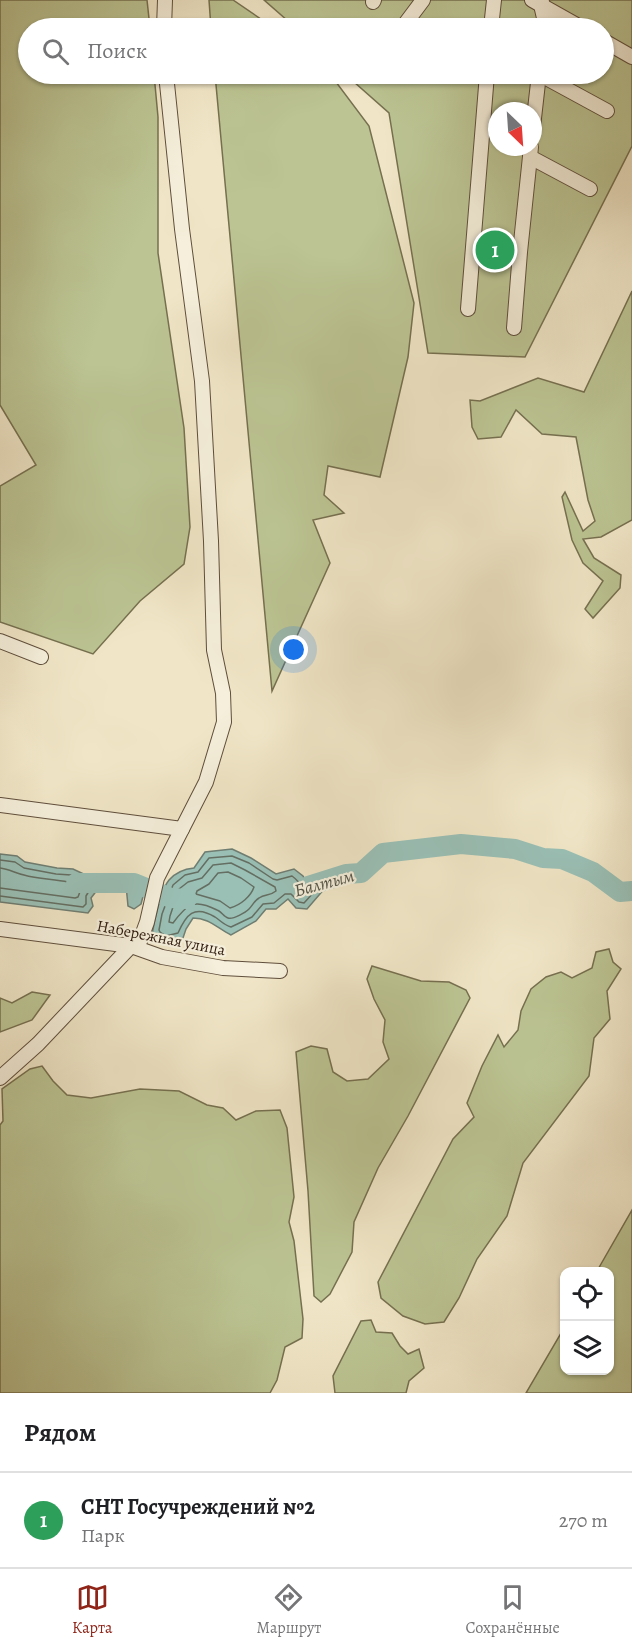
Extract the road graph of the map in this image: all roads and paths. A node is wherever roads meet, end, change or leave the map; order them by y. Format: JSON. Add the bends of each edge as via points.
{"nodes":[{"id":1,"x":165,"y":0,"type":"edge"},
{"id":2,"x":423,"y":0,"type":"edge"},
{"id":3,"x":494,"y":0,"type":"edge"},
{"id":4,"x":539,"y":2,"type":"edge"},
{"id":5,"x":164,"y":18,"type":"edge"},
{"id":6,"x":410,"y":18,"type":"edge"},
{"id":7,"x":493,"y":18,"type":"edge"},
{"id":8,"x":544,"y":18,"type":"edge"},
{"id":9,"x":565,"y":18,"type":"edge"},
{"id":10,"x":614,"y":47,"type":"edge"},
{"id":11,"x":632,"y":57,"type":"edge"},
{"id":12,"x":167,"y":84,"type":"edge"},
{"id":13,"x":486,"y":84,"type":"edge"},
{"id":14,"x":538,"y":84,"type":"edge"},
{"id":15,"x":557,"y":84,"type":"edge"},
{"id":16,"x":536,"y":102,"type":"edge"},
{"id":17,"x":607,"y":111,"type":"dead end"},
{"id":18,"x":530,"y":156,"type":"edge"},
{"id":19,"x":536,"y":156,"type":"edge"},
{"id":20,"x":590,"y":189,"type":"dead end"},
{"id":21,"x":468,"y":309,"type":"dead end"},
{"id":22,"x":514,"y":328,"type":"dead end"},
{"id":23,"x":0,"y":641,"type":"edge"},
{"id":24,"x":41,"y":657,"type":"dead end"},
{"id":25,"x":0,"y":805,"type":"edge"},
{"id":26,"x":182,"y":829,"type":"junction"},
{"id":27,"x":0,"y":929,"type":"edge"},
{"id":28,"x":131,"y":946,"type":"junction"},
{"id":29,"x":280,"y":971,"type":"dead end"},
{"id":30,"x":0,"y":1078,"type":"edge"}],
"edges":[{"from":1,"to":5,"type":"street"},
{"from":2,"to":6,"type":"street"},
{"from":3,"to":7,"type":"street"},
{"from":4,"to":8,"type":"street"},
{"from":4,"to":9,"type":"street"},
{"from":10,"to":11,"type":"street"},
{"from":12,"to":26,"type":"street","via":[[201,381],[212,541],[214,650],[224,722],[206,782]]},
{"from":13,"to":21,"type":"street"},
{"from":14,"to":16,"type":"street"},
{"from":15,"to":17,"type":"street"},
{"from":18,"to":22,"type":"street"},
{"from":19,"to":20,"type":"street"},
{"from":23,"to":24,"type":"street"},
{"from":25,"to":26,"type":"street"},
{"from":26,"to":28,"type":"street","via":[[157,878],[140,941]]},
{"from":27,"to":28,"type":"street","name":"Набережная улица"},
{"from":28,"to":29,"type":"street","name":"Набережная улица","via":[[162,957],[223,968]]},
{"from":28,"to":30,"type":"street","via":[[38,1044]]}]}
